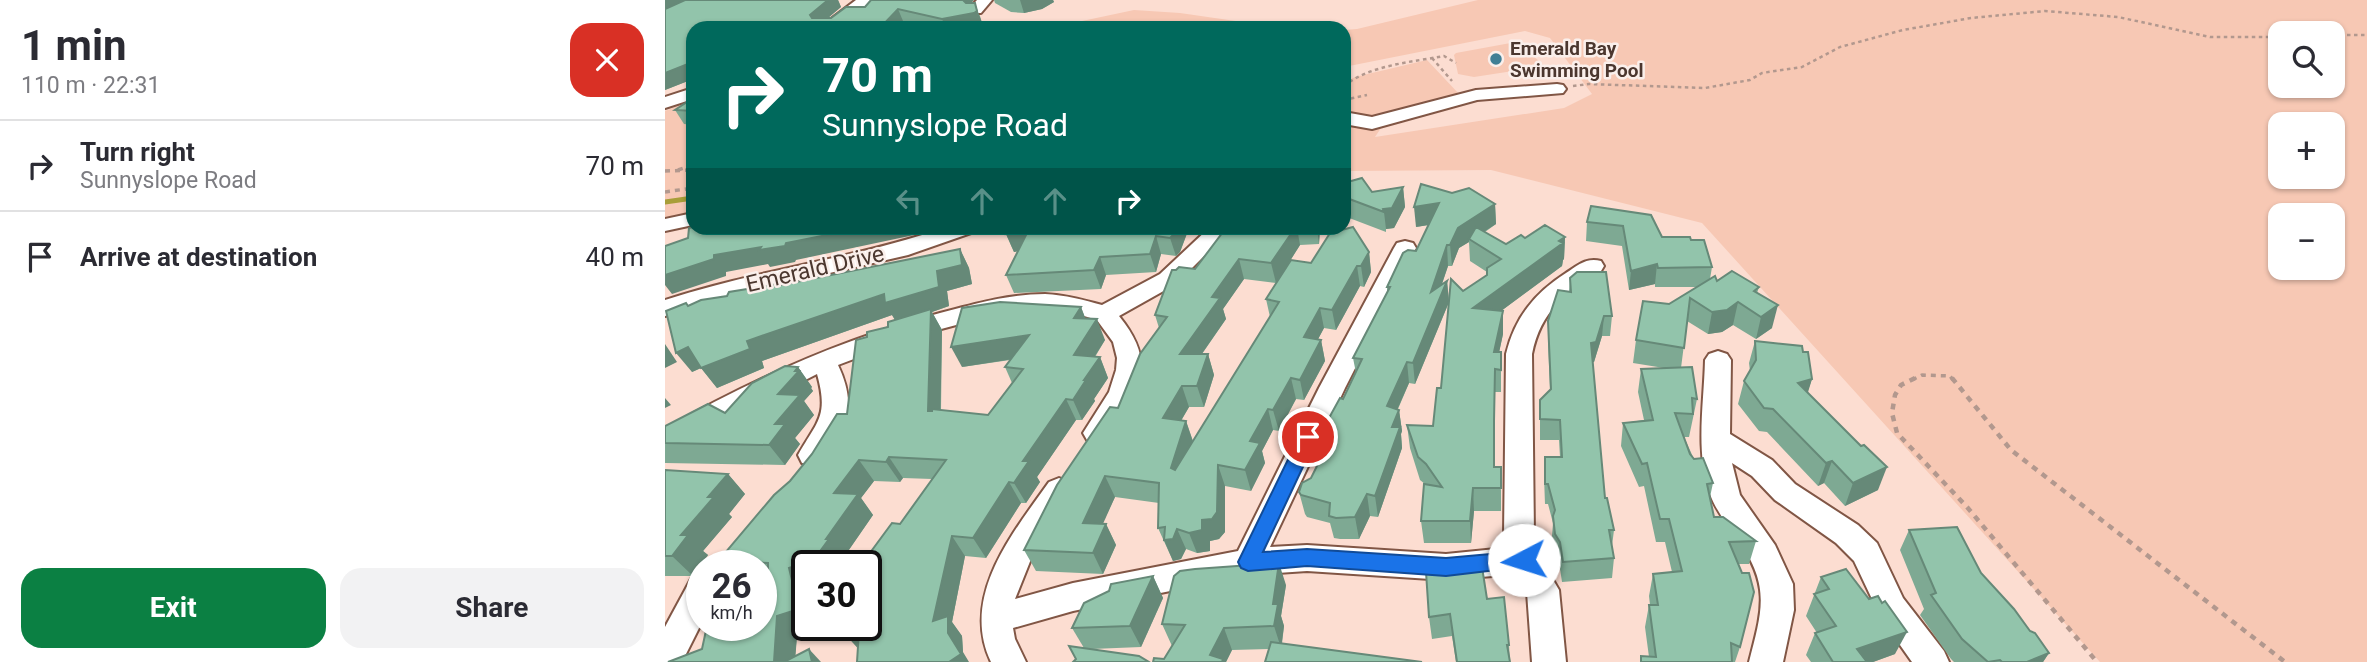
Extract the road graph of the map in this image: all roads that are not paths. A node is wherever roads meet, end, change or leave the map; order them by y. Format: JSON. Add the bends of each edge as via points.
{"nodes":[{"id":1,"x":866,"y":0,"type":"edge"},
{"id":2,"x":837,"y":21,"type":"edge"},
{"id":3,"x":1557,"y":89,"type":"road end"},
{"id":4,"x":686,"y":96,"type":"edge"},
{"id":5,"x":665,"y":103,"type":"edge"},
{"id":6,"x":1351,"y":119,"type":"edge"},
{"id":7,"x":686,"y":220,"type":"edge"},
{"id":8,"x":665,"y":225,"type":"edge"},
{"id":9,"x":943,"y":235,"type":"edge"},
{"id":10,"x":1214,"y":235,"type":"edge"},
{"id":11,"x":1405,"y":248,"type":"edge"},
{"id":12,"x":1593,"y":266,"type":"dead end"},
{"id":13,"x":665,"y":308,"type":"edge"},
{"id":14,"x":1105,"y":314,"type":"junction"},
{"id":15,"x":824,"y":360,"type":"junction"},
{"id":16,"x":1719,"y":360,"type":"dead end"},
{"id":17,"x":1717,"y":440,"type":"junction"},
{"id":18,"x":665,"y":442,"type":"edge"},
{"id":19,"x":796,"y":476,"type":"edge"},
{"id":20,"x":1524,"y":560,"type":"junction"},
{"id":21,"x":1248,"y":562,"type":"junction"},
{"id":22,"x":995,"y":619,"type":"junction"},
{"id":23,"x":686,"y":620,"type":"edge"},
{"id":24,"x":665,"y":661,"type":"edge"},
{"id":25,"x":1009,"y":662,"type":"edge"},
{"id":26,"x":1549,"y":662,"type":"edge"},
{"id":27,"x":1766,"y":662,"type":"edge"},
{"id":28,"x":1932,"y":662,"type":"edge"}],
"edges":[{"from":1,"to":2,"type":"street"},
{"from":3,"to":6,"type":"street","via":[[1476,95],[1372,123]]},
{"from":4,"to":5,"type":"street"},
{"from":7,"to":8,"type":"street"},
{"from":9,"to":13,"type":"street","name":"Emerald Drive","via":[[900,250],[710,293]]},
{"from":10,"to":14,"type":"street","via":[[1168,279]]},
{"from":11,"to":21,"type":"street"},
{"from":12,"to":20,"type":"street","via":[[1540,305],[1522,335],[1519,536]]},
{"from":14,"to":15,"type":"street","via":[[1072,304],[1008,304],[901,331]]},
{"from":14,"to":22,"type":"street","via":[[1127,346],[1129,373],[1118,403],[1023,543],[1004,580]]},
{"from":15,"to":18,"type":"street","via":[[764,387]]},
{"from":15,"to":19,"type":"street","via":[[835,387],[835,415],[820,446]]},
{"from":16,"to":17,"type":"street"},
{"from":17,"to":27,"type":"street","via":[[1726,497],[1777,576],[1780,599]]},
{"from":17,"to":28,"type":"street","via":[[1762,468],[1785,492],[1866,552],[1892,608]]},
{"from":20,"to":21,"type":"street","via":[[1446,567],[1307,558]]},
{"from":20,"to":26,"type":"street","via":[[1543,590]]},
{"from":21,"to":22,"type":"street","via":[[1073,597]]},
{"from":22,"to":25,"type":"street"},
{"from":23,"to":24,"type":"street"}]}
